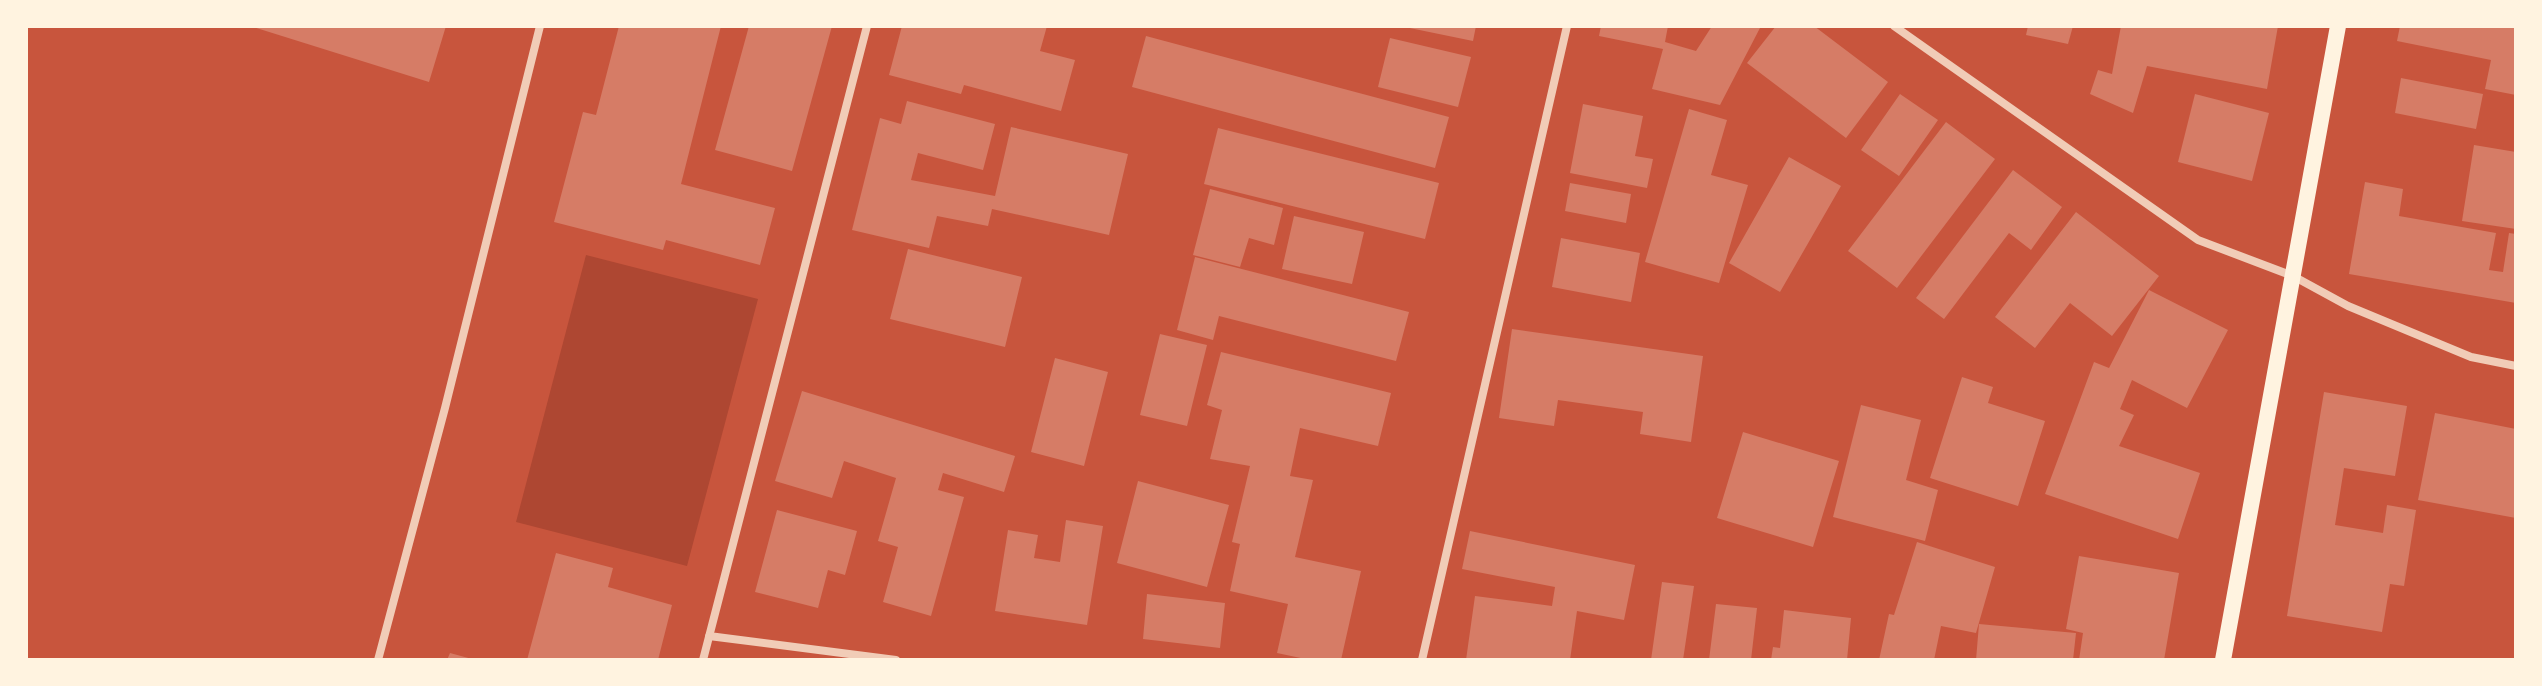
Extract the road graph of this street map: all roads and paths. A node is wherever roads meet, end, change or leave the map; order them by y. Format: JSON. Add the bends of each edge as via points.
{"nodes":[{"id":1,"x":540,"y":26,"type":"edge"},
{"id":2,"x":867,"y":26,"type":"edge"},
{"id":3,"x":1567,"y":26,"type":"edge"},
{"id":4,"x":1894,"y":26,"type":"edge"},
{"id":5,"x":2338,"y":26,"type":"edge"},
{"id":6,"x":2293,"y":276,"type":"junction"},
{"id":7,"x":2516,"y":366,"type":"edge"},
{"id":8,"x":709,"y":636,"type":"junction"},
{"id":9,"x":378,"y":660,"type":"edge"},
{"id":10,"x":703,"y":660,"type":"edge"},
{"id":11,"x":896,"y":660,"type":"edge"},
{"id":12,"x":1422,"y":660,"type":"edge"},
{"id":13,"x":2223,"y":660,"type":"edge"}],
"edges":[{"from":1,"to":9,"type":"street"},
{"from":2,"to":8,"type":"street"},
{"from":3,"to":12,"type":"street"},
{"from":4,"to":6,"type":"street","via":[[2198,240]]},
{"from":5,"to":6,"type":"main road"},
{"from":6,"to":7,"type":"street","via":[[2348,306],[2471,357]]},
{"from":6,"to":13,"type":"main road"},
{"from":8,"to":10,"type":"street"},
{"from":8,"to":11,"type":"street"}]}
